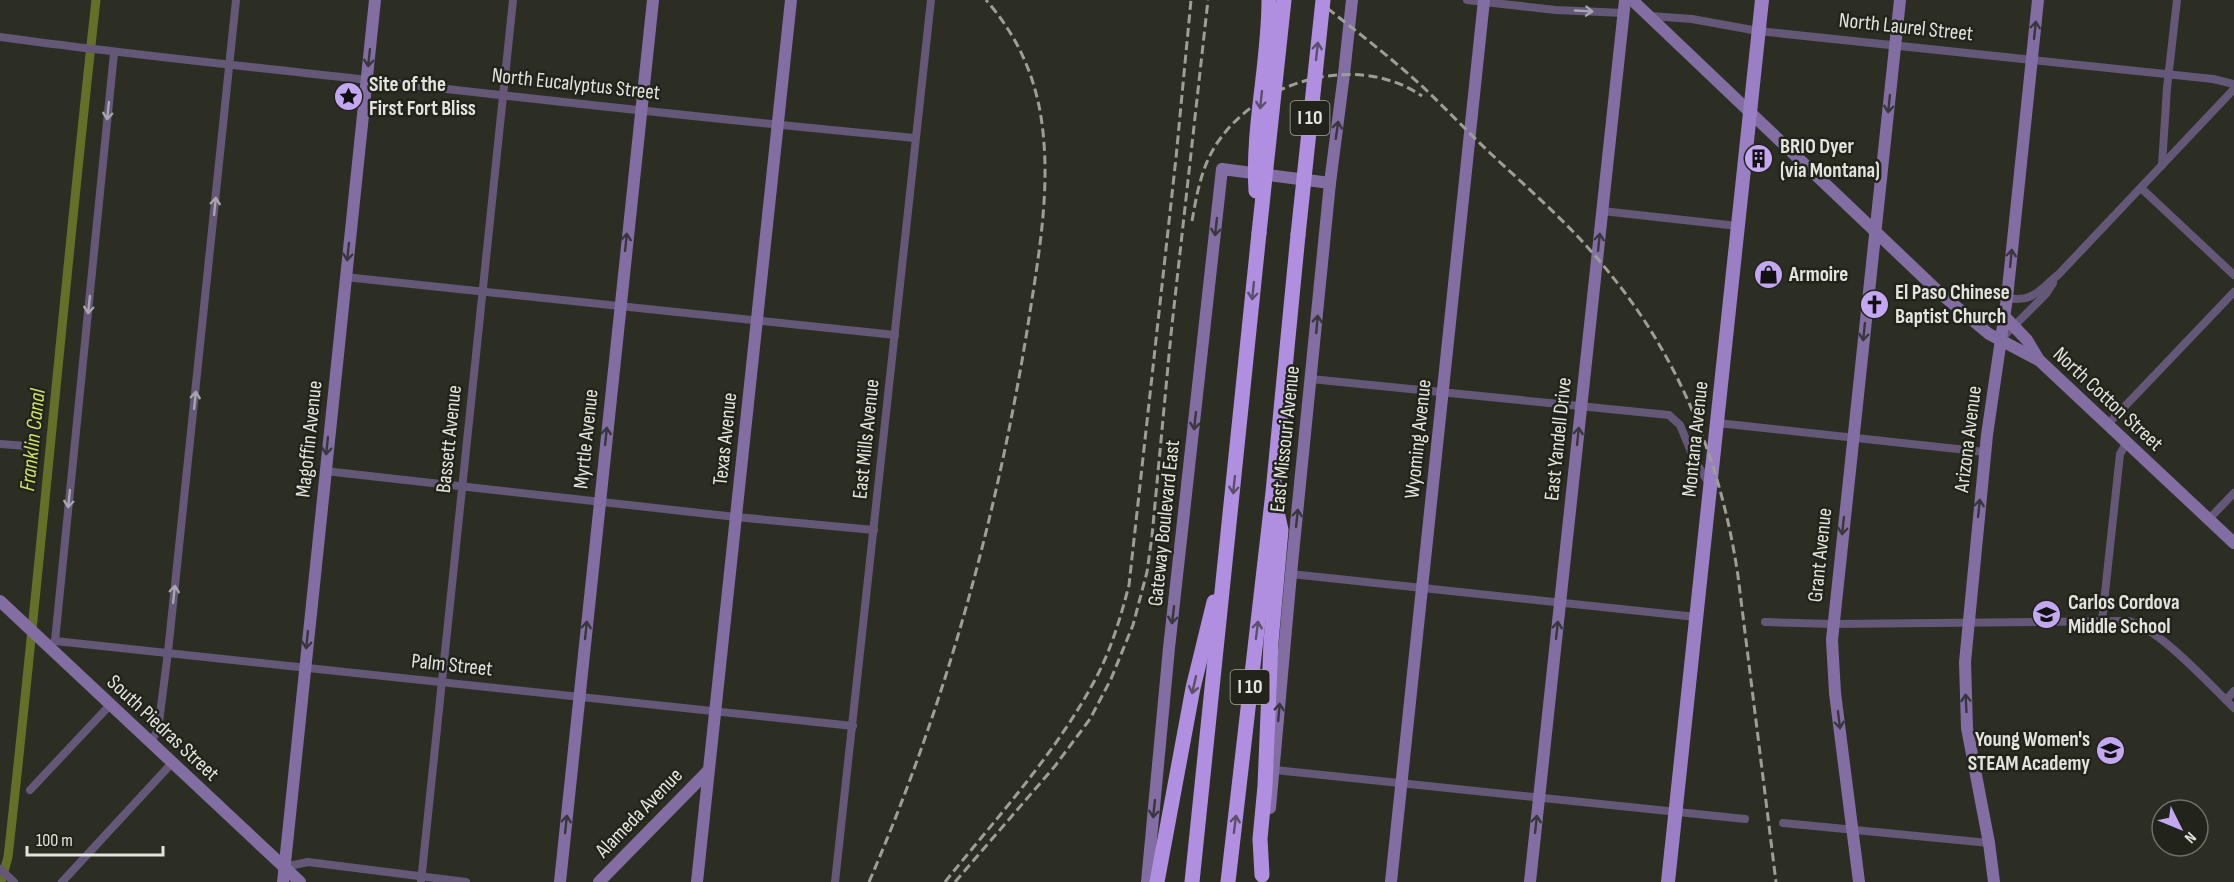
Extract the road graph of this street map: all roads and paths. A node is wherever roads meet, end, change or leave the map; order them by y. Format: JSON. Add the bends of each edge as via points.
{"nodes":[{"id":1,"x":236,"y":0,"type":"edge"},
{"id":2,"x":375,"y":0,"type":"edge"},
{"id":3,"x":513,"y":0,"type":"edge"},
{"id":4,"x":653,"y":0,"type":"edge"},
{"id":5,"x":791,"y":0,"type":"edge"},
{"id":6,"x":931,"y":0,"type":"edge"},
{"id":7,"x":1269,"y":0,"type":"edge"},
{"id":8,"x":1284,"y":0,"type":"edge"},
{"id":9,"x":1323,"y":0,"type":"edge"},
{"id":10,"x":1352,"y":0,"type":"edge"},
{"id":11,"x":1467,"y":0,"type":"edge"},
{"id":12,"x":1625,"y":0,"type":"edge"},
{"id":13,"x":1632,"y":0,"type":"edge"},
{"id":14,"x":1761,"y":0,"type":"edge"},
{"id":15,"x":1900,"y":0,"type":"edge"},
{"id":16,"x":2038,"y":0,"type":"edge"},
{"id":17,"x":2177,"y":0,"type":"edge"},
{"id":18,"x":1484,"y":1,"type":"edge"},
{"id":19,"x":1624,"y":13,"type":"junction"},
{"id":20,"x":1650,"y":16,"type":"junction"},
{"id":21,"x":1758,"y":31,"type":"junction"},
{"id":22,"x":0,"y":38,"type":"edge"},
{"id":23,"x":1895,"y":46,"type":"junction"},
{"id":24,"x":114,"y":53,"type":"junction"},
{"id":25,"x":2032,"y":60,"type":"junction"},
{"id":26,"x":230,"y":65,"type":"junction"},
{"id":27,"x":2169,"y":75,"type":"junction"},
{"id":28,"x":366,"y":80,"type":"junction"},
{"id":29,"x":2234,"y":84,"type":"edge"},
{"id":30,"x":2234,"y":89,"type":"edge"},
{"id":31,"x":503,"y":96,"type":"junction"},
{"id":32,"x":640,"y":110,"type":"junction"},
{"id":33,"x":1749,"y":113,"type":"junction"},
{"id":34,"x":778,"y":125,"type":"junction"},
{"id":35,"x":915,"y":138,"type":"junction"},
{"id":36,"x":2162,"y":165,"type":"junction"},
{"id":37,"x":1330,"y":183,"type":"junction"},
{"id":38,"x":2141,"y":188,"type":"junction"},
{"id":39,"x":1602,"y":211,"type":"junction"},
{"id":40,"x":1738,"y":226,"type":"junction"},
{"id":41,"x":1875,"y":232,"type":"junction"},
{"id":42,"x":1258,"y":233,"type":"junction"},
{"id":43,"x":2058,"y":275,"type":"junction"},
{"id":44,"x":2234,"y":275,"type":"edge"},
{"id":45,"x":345,"y":277,"type":"junction"},
{"id":46,"x":483,"y":291,"type":"junction"},
{"id":47,"x":2234,"y":292,"type":"edge"},
{"id":48,"x":2007,"y":298,"type":"junction"},
{"id":49,"x":620,"y":306,"type":"junction"},
{"id":50,"x":2004,"y":316,"type":"junction"},
{"id":51,"x":757,"y":320,"type":"junction"},
{"id":52,"x":2014,"y":327,"type":"junction"},
{"id":53,"x":895,"y":335,"type":"junction"},
{"id":54,"x":2001,"y":340,"type":"junction"},
{"id":55,"x":2040,"y":361,"type":"junction"},
{"id":56,"x":1311,"y":379,"type":"junction"},
{"id":57,"x":1443,"y":392,"type":"junction"},
{"id":58,"x":1582,"y":407,"type":"junction"},
{"id":59,"x":1718,"y":423,"type":"junction"},
{"id":60,"x":2108,"y":424,"type":"junction"},
{"id":61,"x":1852,"y":438,"type":"junction"},
{"id":62,"x":2127,"y":442,"type":"junction"},
{"id":63,"x":0,"y":444,"type":"edge"},
{"id":64,"x":27,"y":446,"type":"dead end"},
{"id":65,"x":1985,"y":452,"type":"junction"},
{"id":66,"x":325,"y":471,"type":"junction"},
{"id":67,"x":462,"y":487,"type":"junction"},
{"id":68,"x":1711,"y":488,"type":"junction"},
{"id":69,"x":1273,"y":492,"type":"junction"},
{"id":70,"x":2234,"y":493,"type":"edge"},
{"id":71,"x":599,"y":501,"type":"junction"},
{"id":72,"x":736,"y":517,"type":"junction"},
{"id":73,"x":2209,"y":519,"type":"junction"},
{"id":74,"x":874,"y":530,"type":"junction"},
{"id":75,"x":2234,"y":543,"type":"edge"},
{"id":76,"x":1227,"y":547,"type":"junction"},
{"id":77,"x":1291,"y":574,"type":"junction"},
{"id":78,"x":1422,"y":588,"type":"junction"},
{"id":79,"x":0,"y":601,"type":"edge"},
{"id":80,"x":1560,"y":602,"type":"junction"},
{"id":81,"x":1696,"y":617,"type":"junction"},
{"id":82,"x":2102,"y":621,"type":"junction"},
{"id":83,"x":1765,"y":622,"type":"dead end"},
{"id":84,"x":1968,"y":622,"type":"junction"},
{"id":85,"x":1833,"y":624,"type":"junction"},
{"id":86,"x":48,"y":642,"type":"junction"},
{"id":87,"x":168,"y":652,"type":"junction"},
{"id":88,"x":304,"y":667,"type":"junction"},
{"id":89,"x":441,"y":682,"type":"junction"},
{"id":90,"x":2234,"y":691,"type":"edge"},
{"id":91,"x":579,"y":696,"type":"junction"},
{"id":92,"x":2226,"y":700,"type":"junction"},
{"id":93,"x":110,"y":705,"type":"junction"},
{"id":94,"x":2234,"y":708,"type":"edge"},
{"id":95,"x":715,"y":711,"type":"junction"},
{"id":96,"x":853,"y":726,"type":"junction"},
{"id":97,"x":150,"y":742,"type":"junction"},
{"id":98,"x":172,"y":763,"type":"junction"},
{"id":99,"x":1275,"y":770,"type":"junction"},
{"id":100,"x":708,"y":771,"type":"junction"},
{"id":101,"x":1402,"y":783,"type":"junction"},
{"id":102,"x":30,"y":790,"type":"dead end"},
{"id":103,"x":1538,"y":798,"type":"junction"},
{"id":104,"x":1676,"y":812,"type":"junction"},
{"id":105,"x":1745,"y":819,"type":"dead end"},
{"id":106,"x":1783,"y":823,"type":"dead end"},
{"id":107,"x":1852,"y":830,"type":"junction"},
{"id":108,"x":1989,"y":843,"type":"junction"},
{"id":109,"x":284,"y":867,"type":"junction"},
{"id":110,"x":0,"y":869,"type":"edge"},
{"id":111,"x":1262,"y":878,"type":"edge"},
{"id":112,"x":421,"y":880,"type":"edge"},
{"id":113,"x":14,"y":882,"type":"edge"},
{"id":114,"x":62,"y":882,"type":"edge"},
{"id":115,"x":283,"y":882,"type":"edge"},
{"id":116,"x":300,"y":882,"type":"edge"},
{"id":117,"x":466,"y":882,"type":"edge"},
{"id":118,"x":560,"y":882,"type":"edge"},
{"id":119,"x":599,"y":882,"type":"edge"},
{"id":120,"x":697,"y":882,"type":"edge"},
{"id":121,"x":835,"y":882,"type":"edge"},
{"id":122,"x":1146,"y":882,"type":"edge"},
{"id":123,"x":1157,"y":882,"type":"edge"},
{"id":124,"x":1192,"y":882,"type":"edge"},
{"id":125,"x":1228,"y":882,"type":"edge"},
{"id":126,"x":1391,"y":882,"type":"edge"},
{"id":127,"x":1530,"y":882,"type":"edge"},
{"id":128,"x":1668,"y":882,"type":"edge"},
{"id":129,"x":1859,"y":882,"type":"edge"},
{"id":130,"x":1994,"y":882,"type":"edge"}],
"edges":[{"from":1,"to":26,"type":"street"},
{"from":2,"to":28,"type":"main road","name":"Magoffin Avenue","one_way":true},
{"from":3,"to":31,"type":"street","name":"Bassett Avenue"},
{"from":4,"to":32,"type":"main road","name":"Myrtle Avenue"},
{"from":5,"to":34,"type":"main road","name":"Texas Avenue"},
{"from":6,"to":35,"type":"street","name":"East Mills Avenue"},
{"from":7,"to":42,"type":"highway","one_way":true,"bridge":true,"via":[[1254,162]]},
{"from":8,"to":42,"type":"highway","number":"I 10","bridge":true},
{"from":69,"to":9,"type":"highway","number":"I 10","one_way":true,"bridge":true},
{"from":37,"to":10,"type":"main road","name":"East Missouri Avenue","one_way":true},
{"from":11,"to":18,"type":"street","name":"North Laurel Street"},
{"from":12,"to":19,"type":"main road","name":"East Yandell Drive"},
{"from":13,"to":20,"type":"main road","name":"North Cotton Street"},
{"from":14,"to":21,"type":"main road","name":"Montana Avenue"},
{"from":15,"to":23,"type":"main road","name":"Grant Avenue"},
{"from":25,"to":16,"type":"main road","name":"Arizona Avenue","one_way":true},
{"from":17,"to":27,"type":"street"},
{"from":18,"to":19,"type":"street","name":"North Laurel Street","one_way":true},
{"from":18,"to":57,"type":"main road","name":"Wyoming Avenue"},
{"from":19,"to":20,"type":"main road","name":"North Laurel Street"},
{"from":19,"to":39,"type":"main road","name":"East Yandell Drive"},
{"from":20,"to":21,"type":"street","name":"North Laurel Street"},
{"from":20,"to":33,"type":"main road","name":"North Cotton Street"},
{"from":21,"to":23,"type":"street","name":"North Laurel Street"},
{"from":21,"to":33,"type":"main road","name":"Montana Avenue"},
{"from":22,"to":24,"type":"street","name":"North Eucalyptus Street"},
{"from":23,"to":25,"type":"street","name":"North Laurel Street"},
{"from":23,"to":41,"type":"main road","name":"Grant Avenue","one_way":true},
{"from":24,"to":26,"type":"street","name":"North Eucalyptus Street"},
{"from":24,"to":86,"type":"street","one_way":true},
{"from":25,"to":27,"type":"street","name":"North Laurel Street"},
{"from":48,"to":25,"type":"main road","name":"Arizona Avenue","one_way":true},
{"from":26,"to":28,"type":"street","name":"North Eucalyptus Street"},
{"from":87,"to":26,"type":"street","one_way":true},
{"from":27,"to":29,"type":"street","name":"North Laurel Street"},
{"from":27,"to":36,"type":"street"},
{"from":28,"to":31,"type":"street","name":"North Eucalyptus Street"},
{"from":28,"to":45,"type":"main road","name":"Magoffin Avenue","one_way":true},
{"from":30,"to":36,"type":"street"},
{"from":31,"to":32,"type":"street","name":"North Eucalyptus Street"},
{"from":31,"to":46,"type":"street","name":"Bassett Avenue"},
{"from":32,"to":34,"type":"street","name":"North Eucalyptus Street"},
{"from":49,"to":32,"type":"main road","name":"Myrtle Avenue","one_way":true},
{"from":33,"to":40,"type":"main road","name":"Montana Avenue"},
{"from":33,"to":41,"type":"main road","name":"North Cotton Street"},
{"from":34,"to":35,"type":"street","name":"North Eucalyptus Street"},
{"from":34,"to":51,"type":"main road","name":"Texas Avenue"},
{"from":35,"to":53,"type":"street","name":"East Mills Avenue"},
{"from":36,"to":38,"type":"street"},
{"from":56,"to":37,"type":"main road","name":"East Missouri Avenue","one_way":true},
{"from":37,"to":122,"type":"main road","name":"Gateway Boulevard East","one_way":true,"via":[[1222,169]]},
{"from":38,"to":43,"type":"street"},
{"from":38,"to":44,"type":"street"},
{"from":39,"to":40,"type":"street"},
{"from":58,"to":39,"type":"main road","name":"East Yandell Drive","one_way":true},
{"from":40,"to":59,"type":"main road","name":"Montana Avenue"},
{"from":41,"to":54,"type":"main road","name":"North Cotton Street","via":[[1979,327]]},
{"from":41,"to":61,"type":"main road","name":"Grant Avenue","one_way":true},
{"from":42,"to":76,"type":"highway","number":"I 10","one_way":true},
{"from":43,"to":48,"type":"street","via":[[2030,298]]},
{"from":43,"to":52,"type":"street","via":[[2046,294]]},
{"from":45,"to":46,"type":"street"},
{"from":45,"to":66,"type":"main road","name":"Magoffin Avenue","one_way":true},
{"from":46,"to":49,"type":"street"},
{"from":46,"to":67,"type":"street","name":"Bassett Avenue"},
{"from":47,"to":60,"type":"street"},
{"from":48,"to":50,"type":"main road","name":"Arizona Avenue"},
{"from":49,"to":51,"type":"street"},
{"from":71,"to":49,"type":"main road","name":"Myrtle Avenue","one_way":true},
{"from":50,"to":52,"type":"main road"},
{"from":50,"to":54,"type":"main road","name":"Arizona Avenue"},
{"from":51,"to":53,"type":"street"},
{"from":51,"to":72,"type":"main road","name":"Texas Avenue"},
{"from":52,"to":54,"type":"street"},
{"from":52,"to":55,"type":"main road"},
{"from":53,"to":74,"type":"street","name":"East Mills Avenue"},
{"from":54,"to":55,"type":"main road","name":"North Cotton Street"},
{"from":54,"to":65,"type":"main road","name":"Arizona Avenue"},
{"from":55,"to":60,"type":"main road","name":"North Cotton Street"},
{"from":56,"to":57,"type":"street"},
{"from":77,"to":56,"type":"main road","name":"East Missouri Avenue","one_way":true},
{"from":57,"to":58,"type":"street"},
{"from":57,"to":78,"type":"main road","name":"Wyoming Avenue"},
{"from":58,"to":68,"type":"street","via":[[1675,418]]},
{"from":80,"to":58,"type":"main road","name":"East Yandell Drive","one_way":true},
{"from":59,"to":61,"type":"street"},
{"from":59,"to":68,"type":"main road","name":"Montana Avenue"},
{"from":60,"to":62,"type":"main road","name":"North Cotton Street"},
{"from":61,"to":65,"type":"street"},
{"from":61,"to":85,"type":"main road","name":"Grant Avenue","one_way":true},
{"from":62,"to":73,"type":"main road","name":"North Cotton Street"},
{"from":62,"to":82,"type":"street","via":[[2120,454]]},
{"from":63,"to":64,"type":"street"},
{"from":84,"to":65,"type":"main road","name":"Arizona Avenue","one_way":true},
{"from":66,"to":67,"type":"street"},
{"from":66,"to":88,"type":"main road","name":"Magoffin Avenue","one_way":true},
{"from":67,"to":71,"type":"street"},
{"from":67,"to":89,"type":"street","name":"Bassett Avenue"},
{"from":68,"to":81,"type":"main road","name":"Montana Avenue"},
{"from":69,"to":111,"type":"highway","via":[[1281,530],[1260,839]]},
{"from":125,"to":69,"type":"highway","number":"I 10","one_way":true},
{"from":70,"to":73,"type":"street"},
{"from":71,"to":72,"type":"street"},
{"from":91,"to":71,"type":"main road","name":"Myrtle Avenue","one_way":true},
{"from":72,"to":74,"type":"street"},
{"from":72,"to":95,"type":"main road","name":"Texas Avenue"},
{"from":73,"to":75,"type":"main road","name":"North Cotton Street"},
{"from":74,"to":96,"type":"street","name":"East Mills Avenue"},
{"from":76,"to":123,"type":"highway","one_way":true,"via":[[1193,688]]},
{"from":76,"to":124,"type":"highway","number":"I 10"},
{"from":77,"to":78,"type":"street"},
{"from":99,"to":77,"type":"main road","name":"East Missouri Avenue","one_way":true},
{"from":78,"to":80,"type":"street"},
{"from":78,"to":101,"type":"main road","name":"Wyoming Avenue"},
{"from":79,"to":86,"type":"main road","name":"South Piedras Street"},
{"from":80,"to":81,"type":"street"},
{"from":103,"to":80,"type":"main road","name":"East Yandell Drive","one_way":true},
{"from":81,"to":104,"type":"main road","name":"Montana Avenue"},
{"from":82,"to":84,"type":"street"},
{"from":82,"to":92,"type":"street","via":[[2128,621],[2146,627]]},
{"from":83,"to":85,"type":"street"},
{"from":84,"to":85,"type":"street"},
{"from":108,"to":84,"type":"main road","name":"Arizona Avenue","one_way":true,"via":[[1967,728]]},
{"from":85,"to":107,"type":"main road","name":"Grant Avenue","one_way":true,"via":[[1833,667]]},
{"from":86,"to":87,"type":"street","name":"Palm Street"},
{"from":86,"to":93,"type":"main road","name":"South Piedras Street"},
{"from":87,"to":88,"type":"street","name":"Palm Street"},
{"from":87,"to":97,"type":"street","via":[[158,730]]},
{"from":88,"to":89,"type":"street","name":"Palm Street"},
{"from":88,"to":109,"type":"main road","name":"Magoffin Avenue"},
{"from":89,"to":91,"type":"street","name":"Palm Street"},
{"from":89,"to":112,"type":"street","name":"Bassett Avenue"},
{"from":90,"to":92,"type":"street"},
{"from":91,"to":95,"type":"street","name":"Palm Street"},
{"from":118,"to":91,"type":"main road","name":"Myrtle Avenue","one_way":true},
{"from":92,"to":94,"type":"street"},
{"from":93,"to":97,"type":"main road","name":"South Piedras Street"},
{"from":93,"to":102,"type":"street"},
{"from":95,"to":96,"type":"street","name":"Palm Street"},
{"from":95,"to":100,"type":"main road","name":"Texas Avenue"},
{"from":96,"to":121,"type":"street","name":"East Mills Avenue"},
{"from":97,"to":98,"type":"main road","name":"South Piedras Street"},
{"from":98,"to":109,"type":"main road","name":"South Piedras Street"},
{"from":98,"to":114,"type":"street"},
{"from":99,"to":101,"type":"street"},
{"from":99,"to":111,"type":"main road","name":"East Missouri Avenue"},
{"from":100,"to":119,"type":"main road","name":"Alameda Avenue"},
{"from":100,"to":120,"type":"main road","name":"Texas Avenue"},
{"from":101,"to":103,"type":"street"},
{"from":101,"to":126,"type":"main road","name":"Wyoming Avenue"},
{"from":103,"to":104,"type":"street"},
{"from":127,"to":103,"type":"main road","name":"East Yandell Drive","one_way":true},
{"from":104,"to":105,"type":"street"},
{"from":104,"to":128,"type":"main road","name":"Montana Avenue"},
{"from":106,"to":107,"type":"street"},
{"from":107,"to":108,"type":"street"},
{"from":107,"to":129,"type":"main road","name":"Grant Avenue"},
{"from":108,"to":130,"type":"main road","name":"Arizona Avenue"},
{"from":109,"to":112,"type":"street","via":[[308,862]]},
{"from":109,"to":115,"type":"main road","name":"Magoffin Avenue"},
{"from":109,"to":116,"type":"main road","name":"South Piedras Street"},
{"from":110,"to":113,"type":"street"},
{"from":112,"to":117,"type":"street"}]}
